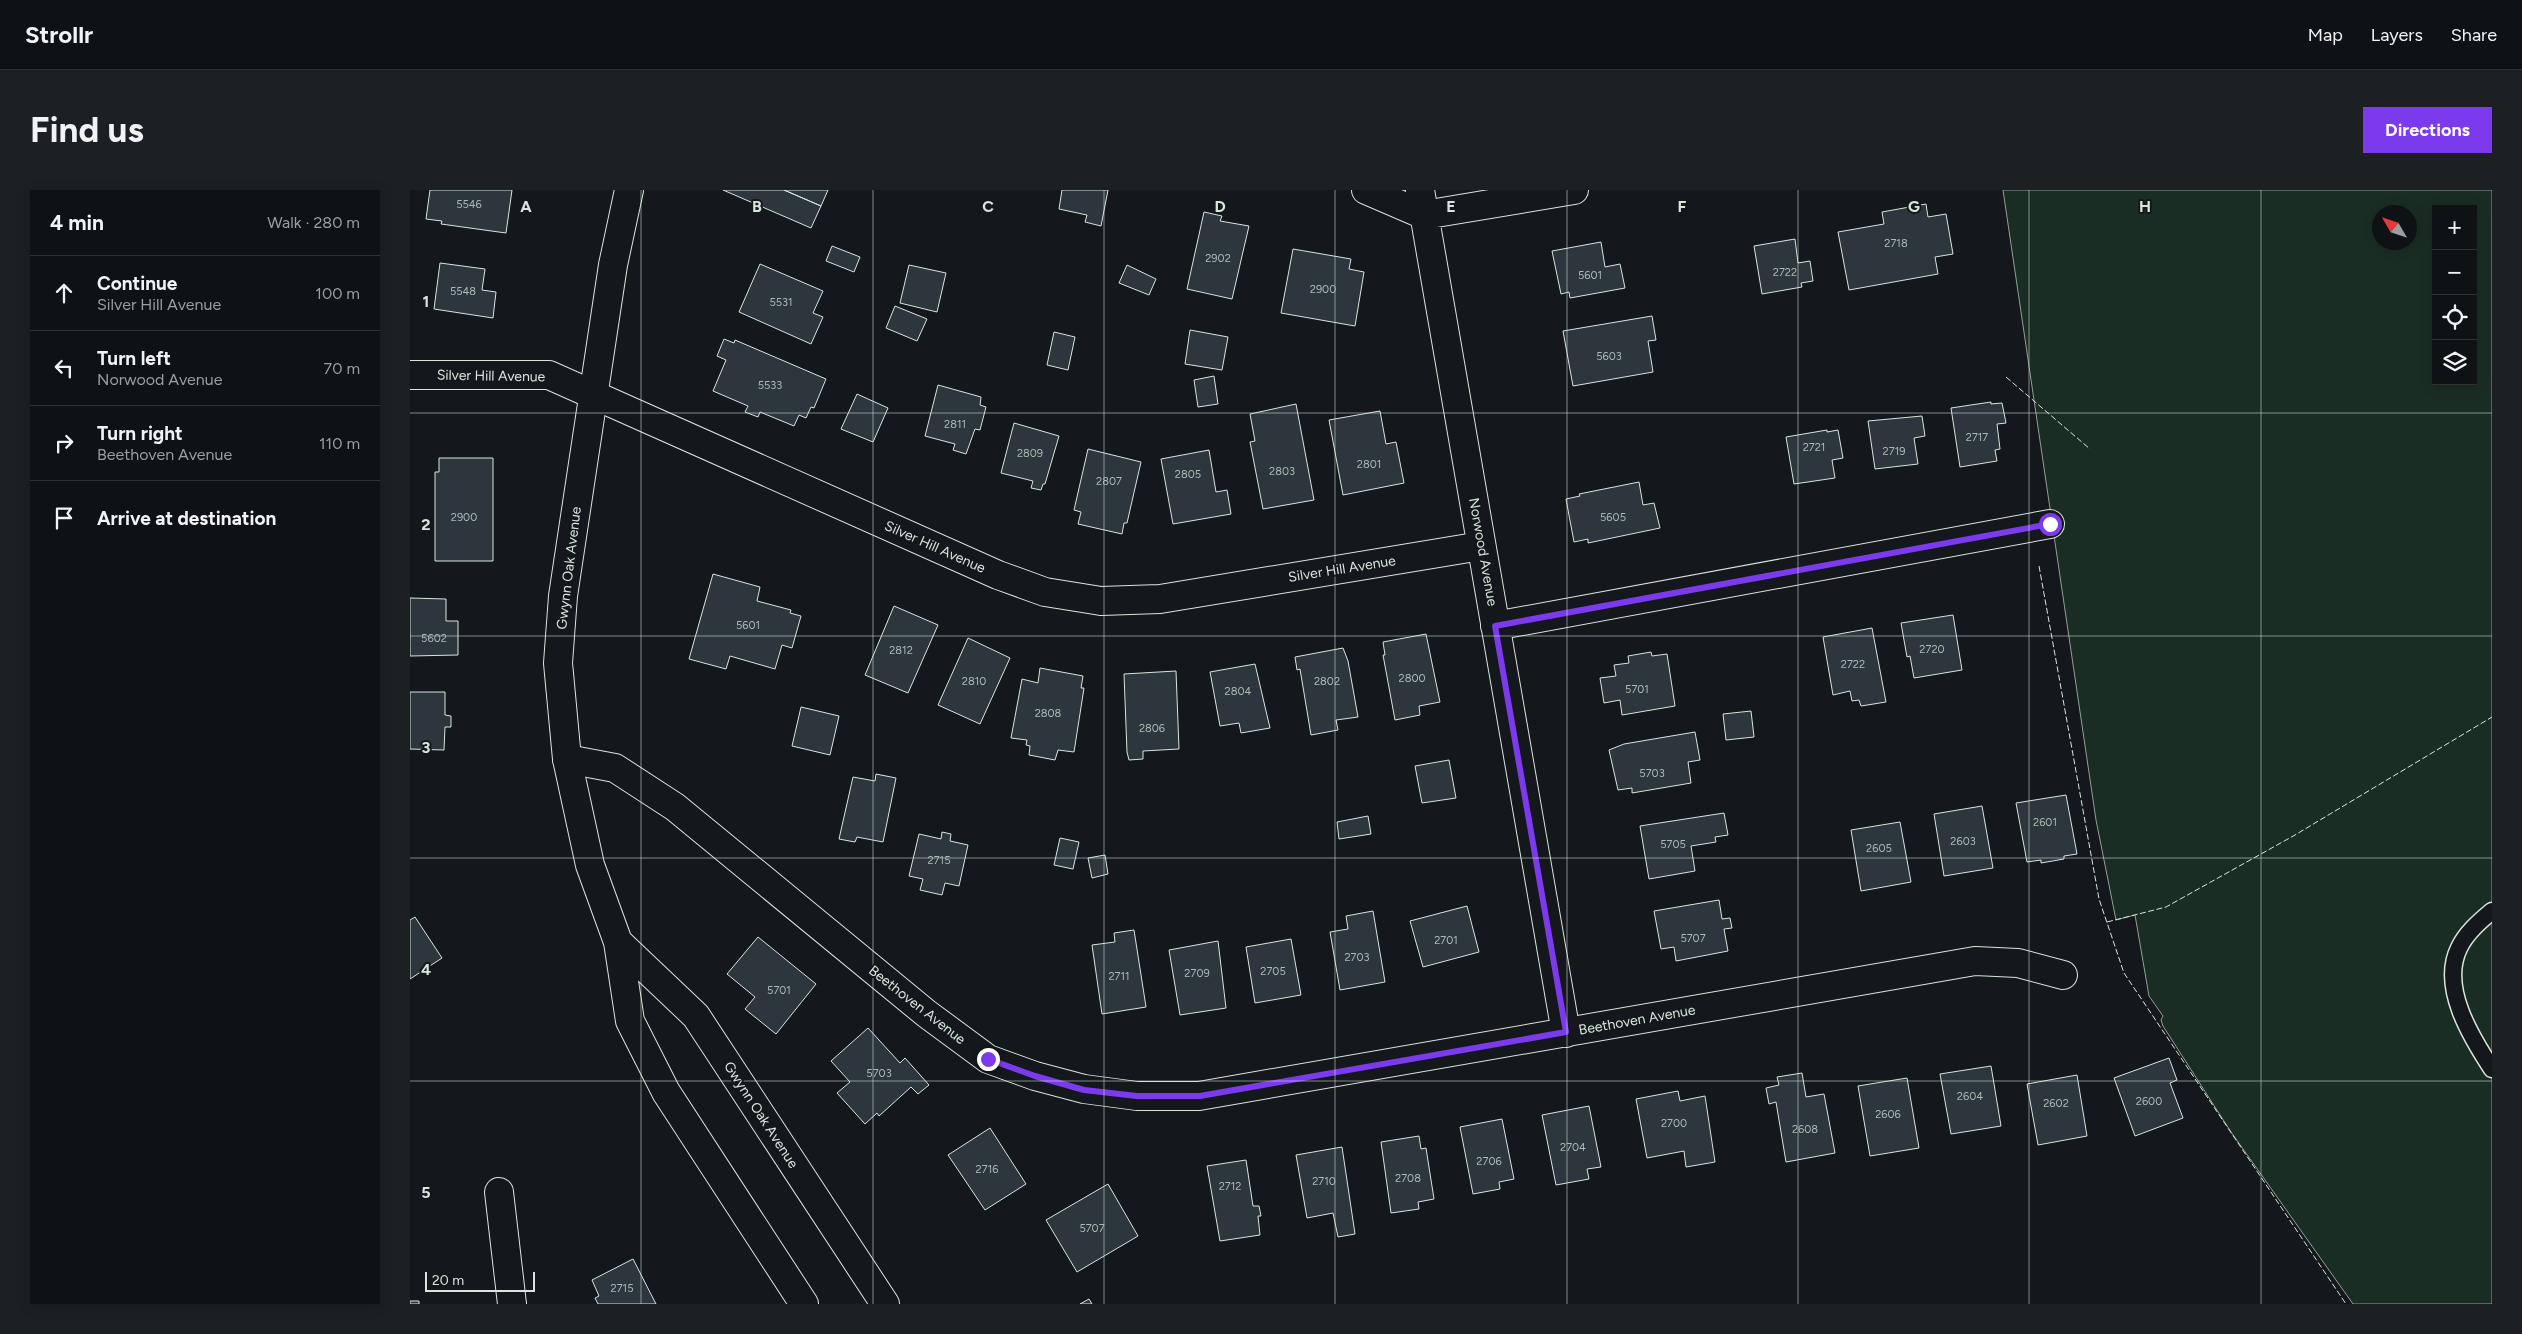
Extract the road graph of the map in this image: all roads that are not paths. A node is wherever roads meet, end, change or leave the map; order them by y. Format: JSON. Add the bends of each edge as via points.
{"nodes":[{"id":1,"x":628,"y":190,"type":"edge"},
{"id":2,"x":1366,"y":190,"type":"edge"},
{"id":3,"x":1574,"y":190,"type":"edge"},
{"id":4,"x":1422,"y":202,"type":"edge"},
{"id":5,"x":410,"y":376,"type":"edge"},
{"id":6,"x":594,"y":395,"type":"junction"},
{"id":7,"x":2050,"y":524,"type":"dead end"},
{"id":8,"x":1482,"y":546,"type":"junction"},
{"id":9,"x":1495,"y":626,"type":"junction"},
{"id":10,"x":567,"y":759,"type":"junction"},
{"id":11,"x":2492,"y":911,"type":"edge"},
{"id":12,"x":618,"y":942,"type":"junction"},
{"id":13,"x":2063,"y":975,"type":"dead end"},
{"id":14,"x":1566,"y":1032,"type":"junction"},
{"id":15,"x":2492,"y":1068,"type":"edge"},
{"id":16,"x":500,"y":1192,"type":"dead end"},
{"id":17,"x":512,"y":1304,"type":"edge"},
{"id":18,"x":804,"y":1304,"type":"edge"},
{"id":19,"x":884,"y":1304,"type":"edge"}],
"edges":[{"from":1,"to":6,"type":"street","name":"Gwynn Oak Avenue","via":[[613,265]]},
{"from":2,"to":4,"type":"street"},
{"from":3,"to":4,"type":"street"},
{"from":4,"to":8,"type":"street","name":"Norwood Avenue"},
{"from":5,"to":6,"type":"street","name":"Silver Hill Avenue","via":[[549,375]]},
{"from":6,"to":8,"type":"street","name":"Silver Hill Avenue","via":[[998,575],[1045,592],[1102,601],[1160,599]]},
{"from":6,"to":10,"type":"street","name":"Gwynn Oak Avenue","via":[[563,596],[559,687]]},
{"from":7,"to":9,"type":"street"},
{"from":8,"to":9,"type":"street","name":"Norwood Avenue"},
{"from":9,"to":14,"type":"street","name":"Norwood Avenue"},
{"from":10,"to":12,"type":"street","name":"Gwynn Oak Avenue","via":[[590,865]]},
{"from":10,"to":14,"type":"street","name":"Beethoven Avenue","via":[[615,768],[675,807],[934,1020],[988,1059],[1084,1090],[1128,1095],[1200,1096]]},
{"from":11,"to":15,"type":"lane","via":[[2470,930],[2458,948],[2453,975],[2471,1037]]},
{"from":12,"to":18,"type":"street","name":"Gwynn Oak Avenue","via":[[630,1021],[666,1092]]},
{"from":12,"to":19,"type":"street","name":"Gwynn Oak Avenue","via":[[696,1016]]},
{"from":13,"to":14,"type":"street","name":"Beethoven Avenue","via":[[2018,963],[1976,961]]},
{"from":16,"to":17,"type":"street"}]}
